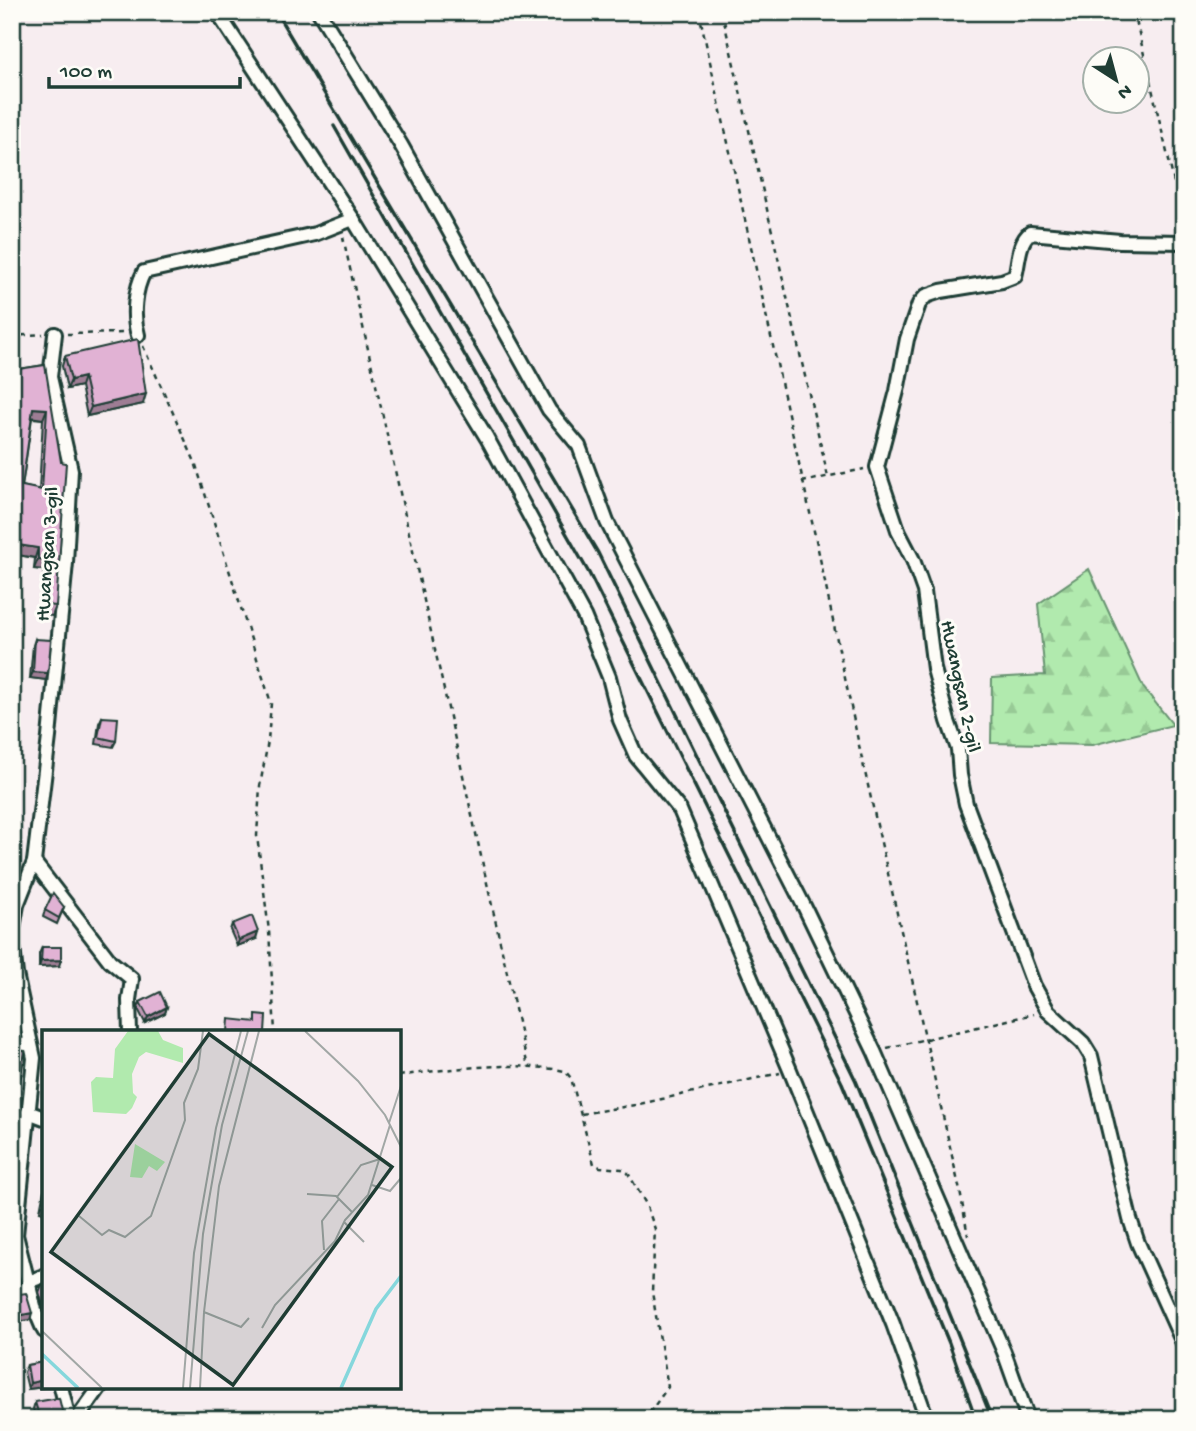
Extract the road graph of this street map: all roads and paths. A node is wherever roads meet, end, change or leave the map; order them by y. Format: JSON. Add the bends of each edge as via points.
{"nodes":[{"id":1,"x":217,"y":12,"type":"edge"},
{"id":2,"x":319,"y":12,"type":"edge"},
{"id":3,"x":699,"y":12,"type":"edge"},
{"id":4,"x":722,"y":12,"type":"edge"},
{"id":5,"x":1134,"y":12,"type":"edge"},
{"id":6,"x":353,"y":219,"type":"junction"},
{"id":7,"x":340,"y":225,"type":"junction"},
{"id":8,"x":1184,"y":225,"type":"edge"},
{"id":9,"x":1184,"y":242,"type":"edge"},
{"id":10,"x":55,"y":334,"type":"junction"},
{"id":11,"x":138,"y":335,"type":"junction"},
{"id":12,"x":12,"y":336,"type":"edge"},
{"id":13,"x":877,"y":467,"type":"junction"},
{"id":14,"x":828,"y":477,"type":"junction"},
{"id":15,"x":802,"y":482,"type":"junction"},
{"id":16,"x":34,"y":862,"type":"junction"},
{"id":17,"x":12,"y":936,"type":"edge"},
{"id":18,"x":1048,"y":1011,"type":"junction"},
{"id":19,"x":130,"y":1030,"type":"edge"},
{"id":20,"x":275,"y":1030,"type":"edge"},
{"id":21,"x":926,"y":1039,"type":"junction"},
{"id":22,"x":30,"y":1044,"type":"junction"},
{"id":23,"x":12,"y":1046,"type":"edge"},
{"id":24,"x":874,"y":1051,"type":"junction"},
{"id":25,"x":528,"y":1067,"type":"junction"},
{"id":26,"x":790,"y":1070,"type":"junction"},
{"id":27,"x":401,"y":1076,"type":"edge"},
{"id":28,"x":28,"y":1112,"type":"junction"},
{"id":29,"x":581,"y":1114,"type":"junction"},
{"id":30,"x":42,"y":1117,"type":"edge"},
{"id":31,"x":969,"y":1241,"type":"dead end"},
{"id":32,"x":42,"y":1277,"type":"edge"},
{"id":33,"x":29,"y":1285,"type":"junction"},
{"id":34,"x":12,"y":1292,"type":"edge"},
{"id":35,"x":42,"y":1325,"type":"edge"},
{"id":36,"x":1184,"y":1345,"type":"edge"},
{"id":37,"x":62,"y":1389,"type":"edge"},
{"id":38,"x":99,"y":1389,"type":"edge"},
{"id":39,"x":69,"y":1419,"type":"edge"},
{"id":40,"x":77,"y":1419,"type":"edge"},
{"id":41,"x":645,"y":1419,"type":"edge"},
{"id":42,"x":927,"y":1419,"type":"edge"},
{"id":43,"x":1028,"y":1419,"type":"edge"}],
"edges":[{"from":1,"to":6,"type":"street"},
{"from":2,"to":24,"type":"street","via":[[401,145],[549,410],[579,446],[607,522]]},
{"from":3,"to":15,"type":"path"},
{"from":4,"to":14,"type":"path"},
{"from":5,"to":8,"type":"path"},
{"from":6,"to":7,"type":"street"},
{"from":6,"to":26,"type":"street","via":[[487,438],[584,616],[627,738],[680,810]]},
{"from":7,"to":11,"type":"street","via":[[144,272],[138,284]]},
{"from":7,"to":25,"type":"path"},
{"from":9,"to":13,"type":"street","via":[[1030,233],[1022,244],[1016,276],[926,296],[906,339]]},
{"from":10,"to":11,"type":"path"},
{"from":10,"to":12,"type":"path"},
{"from":10,"to":16,"type":"street","name":"Hwangsan 3-gil","via":[[50,377],[71,470],[65,576]]},
{"from":11,"to":20,"type":"path","via":[[195,462],[271,703],[257,836],[270,931]]},
{"from":13,"to":14,"type":"path"},
{"from":13,"to":18,"type":"street","name":"Hwangsan 2-gil","via":[[924,591],[934,669],[958,748],[966,804],[1034,986]]},
{"from":14,"to":15,"type":"path"},
{"from":15,"to":21,"type":"path"},
{"from":16,"to":17,"type":"street","name":"Hwangsan 3-gil","via":[[17,905]]},
{"from":16,"to":19,"type":"street","via":[[110,961],[132,979]]},
{"from":17,"to":22,"type":"street","name":"Hwangsan 3-gil"},
{"from":18,"to":21,"type":"path"},
{"from":18,"to":36,"type":"street","name":"Hwangsan 2-gil","via":[[1091,1056],[1130,1219]]},
{"from":21,"to":24,"type":"path"},
{"from":21,"to":31,"type":"path"},
{"from":22,"to":23,"type":"street"},
{"from":22,"to":28,"type":"street","name":"Hwangsan 3-gil"},
{"from":24,"to":43,"type":"street"},
{"from":25,"to":27,"type":"path","via":[[445,1069]]},
{"from":25,"to":29,"type":"path","via":[[565,1071]]},
{"from":26,"to":29,"type":"path"},
{"from":26,"to":42,"type":"street"},
{"from":28,"to":30,"type":"street"},
{"from":28,"to":33,"type":"street","name":"Hwangsan 3-gil","via":[[16,1235]]},
{"from":29,"to":41,"type":"path","via":[[594,1164],[628,1173],[655,1229],[652,1293],[668,1387]]},
{"from":32,"to":33,"type":"street"},
{"from":33,"to":34,"type":"street"},
{"from":33,"to":35,"type":"street","name":"Hwangsan 3-gil"},
{"from":37,"to":39,"type":"street"},
{"from":38,"to":40,"type":"street"}]}
